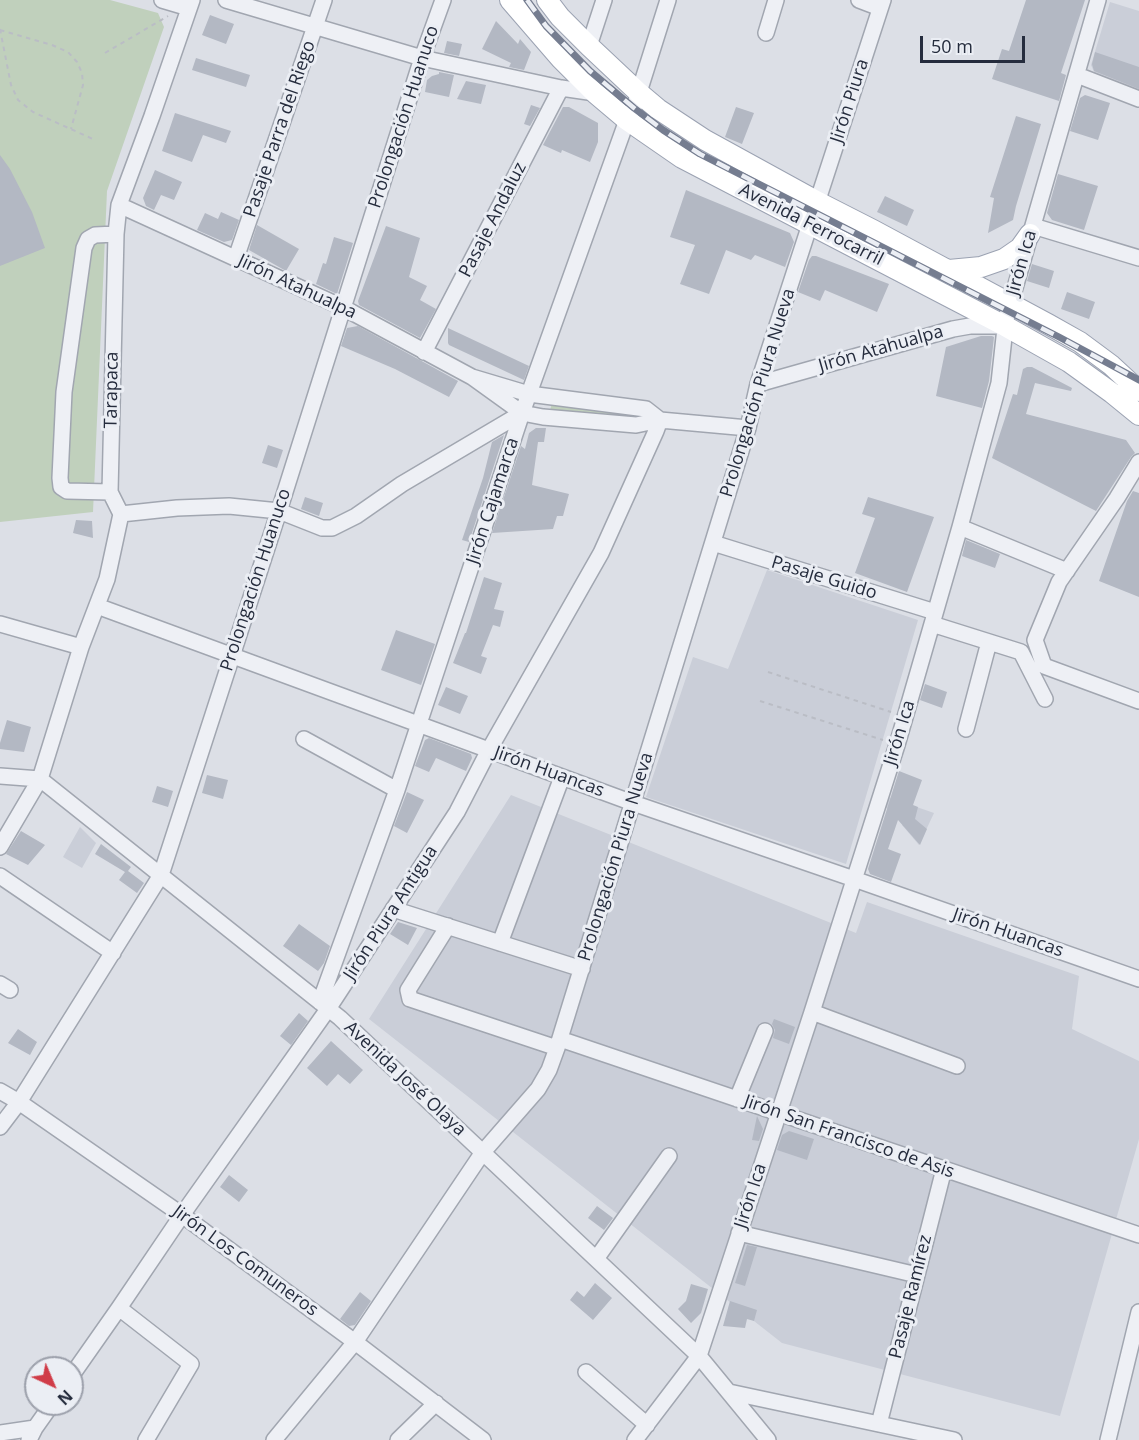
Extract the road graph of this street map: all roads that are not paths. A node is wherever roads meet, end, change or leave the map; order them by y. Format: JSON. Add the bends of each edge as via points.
{"nodes":[{"id":1,"x":226,"y":0,"type":"edge"},
{"id":2,"x":324,"y":0,"type":"edge"},
{"id":3,"x":443,"y":0,"type":"edge"},
{"id":4,"x":510,"y":0,"type":"edge"},
{"id":5,"x":547,"y":0,"type":"edge"},
{"id":6,"x":604,"y":0,"type":"edge"},
{"id":7,"x":668,"y":0,"type":"edge"},
{"id":8,"x":776,"y":0,"type":"edge"},
{"id":9,"x":859,"y":0,"type":"edge"},
{"id":10,"x":1098,"y":0,"type":"edge"},
{"id":11,"x":167,"y":1,"type":"edge"},
{"id":12,"x":191,"y":4,"type":"edge"},
{"id":13,"x":882,"y":4,"type":"edge"},
{"id":14,"x":315,"y":26,"type":"junction"},
{"id":15,"x":766,"y":33,"type":"dead end"},
{"id":16,"x":589,"y":46,"type":"junction"},
{"id":17,"x":422,"y":58,"type":"junction"},
{"id":18,"x":1077,"y":75,"type":"junction"},
{"id":19,"x":561,"y":88,"type":"junction"},
{"id":20,"x":595,"y":93,"type":"junction"},
{"id":21,"x":639,"y":93,"type":"junction"},
{"id":22,"x":1139,"y":99,"type":"edge"},
{"id":23,"x":627,"y":120,"type":"junction"},
{"id":24,"x":818,"y":202,"type":"junction"},
{"id":25,"x":118,"y":205,"type":"junction"},
{"id":26,"x":811,"y":225,"type":"junction"},
{"id":27,"x":1031,"y":230,"type":"junction"},
{"id":28,"x":116,"y":234,"type":"junction"},
{"id":29,"x":236,"y":258,"type":"junction"},
{"id":30,"x":1139,"y":258,"type":"edge"},
{"id":31,"x":948,"y":270,"type":"junction"},
{"id":32,"x":1011,"y":303,"type":"junction"},
{"id":33,"x":342,"y":307,"type":"junction"},
{"id":34,"x":1005,"y":326,"type":"junction"},
{"id":35,"x":424,"y":351,"type":"junction"},
{"id":36,"x":471,"y":377,"type":"junction"},
{"id":37,"x":758,"y":384,"type":"junction"},
{"id":38,"x":1139,"y":391,"type":"edge"},
{"id":39,"x":529,"y":394,"type":"junction"},
{"id":40,"x":522,"y":413,"type":"junction"},
{"id":41,"x":1139,"y":415,"type":"edge"},
{"id":42,"x":660,"y":420,"type":"junction"},
{"id":43,"x":748,"y":428,"type":"junction"},
{"id":44,"x":1139,"y":462,"type":"edge"},
{"id":45,"x":110,"y":492,"type":"junction"},
{"id":46,"x":279,"y":511,"type":"junction"},
{"id":47,"x":121,"y":514,"type":"junction"},
{"id":48,"x":960,"y":527,"type":"junction"},
{"id":49,"x":713,"y":543,"type":"junction"},
{"id":50,"x":1067,"y":571,"type":"junction"},
{"id":51,"x":97,"y":606,"type":"junction"},
{"id":52,"x":934,"y":618,"type":"junction"},
{"id":53,"x":0,"y":624,"type":"edge"},
{"id":54,"x":989,"y":642,"type":"junction"},
{"id":55,"x":81,"y":647,"type":"junction"},
{"id":56,"x":231,"y":656,"type":"junction"},
{"id":57,"x":1045,"y":699,"type":"dead end"},
{"id":58,"x":1139,"y":701,"type":"edge"},
{"id":59,"x":420,"y":724,"type":"junction"},
{"id":60,"x":966,"y":729,"type":"dead end"},
{"id":61,"x":304,"y":739,"type":"dead end"},
{"id":62,"x":489,"y":750,"type":"junction"},
{"id":63,"x":0,"y":776,"type":"edge"},
{"id":64,"x":562,"y":777,"type":"junction"},
{"id":65,"x":40,"y":778,"type":"junction"},
{"id":66,"x":397,"y":790,"type":"junction"},
{"id":67,"x":633,"y":802,"type":"junction"},
{"id":68,"x":0,"y":847,"type":"edge"},
{"id":69,"x":161,"y":875,"type":"junction"},
{"id":70,"x":0,"y":876,"type":"edge"},
{"id":71,"x":854,"y":879,"type":"junction"},
{"id":72,"x":393,"y":909,"type":"junction"},
{"id":73,"x":448,"y":926,"type":"junction"},
{"id":74,"x":500,"y":943,"type":"junction"},
{"id":75,"x":113,"y":953,"type":"junction"},
{"id":76,"x":582,"y":969,"type":"junction"},
{"id":77,"x":1139,"y":979,"type":"edge"},
{"id":78,"x":324,"y":1005,"type":"junction"},
{"id":79,"x":812,"y":1012,"type":"junction"},
{"id":80,"x":765,"y":1032,"type":"dead end"},
{"id":81,"x":559,"y":1044,"type":"junction"},
{"id":82,"x":957,"y":1066,"type":"dead end"},
{"id":83,"x":0,"y":1091,"type":"edge"},
{"id":84,"x":737,"y":1099,"type":"junction"},
{"id":85,"x":19,"y":1102,"type":"junction"},
{"id":86,"x":779,"y":1113,"type":"junction"},
{"id":87,"x":0,"y":1127,"type":"edge"},
{"id":88,"x":483,"y":1152,"type":"junction"},
{"id":89,"x":669,"y":1156,"type":"dead end"},
{"id":90,"x":944,"y":1169,"type":"junction"},
{"id":91,"x":182,"y":1215,"type":"junction"},
{"id":92,"x":739,"y":1233,"type":"junction"},
{"id":93,"x":1139,"y":1235,"type":"edge"},
{"id":94,"x":596,"y":1259,"type":"junction"},
{"id":95,"x":917,"y":1275,"type":"junction"},
{"id":96,"x":119,"y":1308,"type":"junction"},
{"id":97,"x":1139,"y":1312,"type":"edge"},
{"id":98,"x":355,"y":1342,"type":"junction"},
{"id":99,"x":699,"y":1356,"type":"junction"},
{"id":100,"x":84,"y":1358,"type":"edge"},
{"id":101,"x":586,"y":1372,"type":"dead end"},
{"id":102,"x":729,"y":1392,"type":"junction"},
{"id":103,"x":436,"y":1403,"type":"junction"},
{"id":104,"x":44,"y":1416,"type":"edge"},
{"id":105,"x":879,"y":1424,"type":"junction"},
{"id":106,"x":646,"y":1425,"type":"junction"},
{"id":107,"x":0,"y":1433,"type":"edge"},
{"id":108,"x":32,"y":1434,"type":"edge"},
{"id":109,"x":478,"y":1438,"type":"edge"},
{"id":110,"x":146,"y":1440,"type":"edge"},
{"id":111,"x":274,"y":1440,"type":"edge"},
{"id":112,"x":398,"y":1440,"type":"edge"},
{"id":113,"x":635,"y":1440,"type":"edge"},
{"id":114,"x":768,"y":1440,"type":"edge"},
{"id":115,"x":954,"y":1440,"type":"edge"},
{"id":116,"x":1108,"y":1440,"type":"edge"}],
"edges":[{"from":1,"to":14,"type":"street"},
{"from":2,"to":14,"type":"street","name":"Pasaje Parra del Riego"},
{"from":3,"to":17,"type":"street","name":"Prolongación Huanuco"},
{"from":4,"to":20,"type":"main road","name":"Avenida Ferrocarril"},
{"from":5,"to":16,"type":"main road","name":"Avenida Ferrocarril"},
{"from":6,"to":16,"type":"street"},
{"from":7,"to":21,"type":"street","name":"Jirón Cajamarca"},
{"from":8,"to":15,"type":"street"},
{"from":9,"to":13,"type":"street"},
{"from":10,"to":18,"type":"street","name":"Jirón Ica"},
{"from":11,"to":12,"type":"street"},
{"from":12,"to":25,"type":"street","name":"Tarapaca"},
{"from":13,"to":24,"type":"street","name":"Jirón Piura"},
{"from":14,"to":17,"type":"street"},
{"from":14,"to":29,"type":"street","name":"Pasaje Parra del Riego"},
{"from":16,"to":21,"type":"main road","name":"Avenida Ferrocarril"},
{"from":17,"to":19,"type":"street"},
{"from":17,"to":33,"type":"street","name":"Prolongación Huanuco"},
{"from":18,"to":22,"type":"street"},
{"from":18,"to":27,"type":"street","name":"Jirón Ica"},
{"from":19,"to":20,"type":"street"},
{"from":19,"to":35,"type":"street","name":"Pasaje Andaluz"},
{"from":20,"to":23,"type":"main road","name":"Avenida Ferrocarril"},
{"from":21,"to":23,"type":"street","name":"Jirón Cajamarca"},
{"from":21,"to":24,"type":"main road","name":"Avenida Ferrocarril","via":[[705,141]]},
{"from":23,"to":26,"type":"main road","name":"Avenida Ferrocarril","via":[[682,158]]},
{"from":23,"to":39,"type":"street","name":"Jirón Cajamarca"},
{"from":24,"to":26,"type":"street","name":"Prolongación Piura Nueva"},
{"from":24,"to":31,"type":"main road","name":"Avenida Ferrocarril"},
{"from":25,"to":28,"type":"street","name":"Tarapaca"},
{"from":25,"to":29,"type":"street","name":"Jirón Atahualpa"},
{"from":26,"to":34,"type":"main road","name":"Avenida Ferrocarril"},
{"from":26,"to":37,"type":"street","name":"Prolongación Piura Nueva"},
{"from":27,"to":30,"type":"street"},
{"from":27,"to":31,"type":"main road","via":[[1020,248],[1004,259],[981,267]]},
{"from":27,"to":32,"type":"street","name":"Jirón Ica"},
{"from":28,"to":45,"type":"street","name":"Tarapaca"},
{"from":28,"to":45,"type":"street","via":[[95,235],[84,248],[64,392],[60,478],[67,491]]},
{"from":29,"to":33,"type":"street","name":"Jirón Atahualpa"},
{"from":31,"to":32,"type":"main road","name":"Avenida Ferrocarril"},
{"from":32,"to":34,"type":"street","name":"Jirón Ica"},
{"from":32,"to":38,"type":"main road","name":"Avenida Ferrocarril","via":[[1080,342]]},
{"from":33,"to":35,"type":"street","name":"Jirón Atahualpa"},
{"from":33,"to":46,"type":"street","name":"Prolongación Huanuco"},
{"from":34,"to":37,"type":"street","name":"Jirón Atahualpa","via":[[953,329]]},
{"from":34,"to":41,"type":"main road","name":"Avenida Ferrocarril","via":[[1069,362]]},
{"from":34,"to":48,"type":"street","name":"Jirón Ica","via":[[999,383]]},
{"from":35,"to":36,"type":"street","name":"Jirón Atahualpa"},
{"from":36,"to":39,"type":"street","name":"Jirón Atahualpa"},
{"from":36,"to":40,"type":"street","name":"Jirón Atahualpa"},
{"from":37,"to":43,"type":"street","name":"Prolongación Piura Nueva"},
{"from":39,"to":40,"type":"street","name":"Jirón Cajamarca"},
{"from":39,"to":42,"type":"street","name":"Jirón Atahualpa","via":[[646,409]]},
{"from":40,"to":42,"type":"street","name":"Jirón Atahualpa","via":[[636,425]]},
{"from":40,"to":46,"type":"street","via":[[332,528],[322,528]]},
{"from":40,"to":59,"type":"street","name":"Jirón Cajamarca"},
{"from":42,"to":43,"type":"street","name":"Jirón Atahualpa"},
{"from":42,"to":62,"type":"street","name":"Jirón Piura Antigua","via":[[601,553]]},
{"from":43,"to":49,"type":"street","name":"Prolongación Piura Nueva"},
{"from":44,"to":50,"type":"street"},
{"from":45,"to":47,"type":"street","name":"Tarapaca"},
{"from":46,"to":47,"type":"street","via":[[229,506]]},
{"from":46,"to":56,"type":"street","name":"Prolongación Huanuco"},
{"from":47,"to":51,"type":"street"},
{"from":48,"to":50,"type":"street"},
{"from":48,"to":52,"type":"street","name":"Jirón Ica"},
{"from":49,"to":52,"type":"street","name":"Pasaje Guido"},
{"from":49,"to":67,"type":"street","name":"Prolongación Piura Nueva"},
{"from":50,"to":58,"type":"street","via":[[1035,640],[1044,666]]},
{"from":51,"to":55,"type":"street"},
{"from":51,"to":56,"type":"street","name":"Jirón Huancas"},
{"from":52,"to":54,"type":"street","name":"Pasaje Guido"},
{"from":52,"to":71,"type":"street","name":"Jirón Ica"},
{"from":53,"to":55,"type":"street"},
{"from":54,"to":57,"type":"street","name":"Pasaje Guido","via":[[1021,652]]},
{"from":54,"to":60,"type":"street"},
{"from":55,"to":65,"type":"street"},
{"from":56,"to":59,"type":"street","name":"Jirón Huancas"},
{"from":56,"to":69,"type":"street","name":"Prolongación Huanuco"},
{"from":59,"to":62,"type":"street","name":"Jirón Huancas"},
{"from":59,"to":66,"type":"street","name":"Jirón Cajamarca"},
{"from":61,"to":66,"type":"street"},
{"from":62,"to":64,"type":"street","name":"Jirón Huancas"},
{"from":62,"to":72,"type":"street","name":"Jirón Piura Antigua","via":[[456,812]]},
{"from":63,"to":65,"type":"street"},
{"from":64,"to":67,"type":"street","name":"Jirón Huancas"},
{"from":64,"to":74,"type":"street"},
{"from":65,"to":68,"type":"street"},
{"from":65,"to":69,"type":"street","name":"Avenida José Olaya"},
{"from":66,"to":78,"type":"street","name":"Jirón Cajamarca"},
{"from":67,"to":71,"type":"street","name":"Jirón Huancas"},
{"from":67,"to":76,"type":"street","name":"Prolongación Piura Nueva"},
{"from":69,"to":75,"type":"street","name":"Prolongación Huanuco"},
{"from":69,"to":78,"type":"street","name":"Avenida José Olaya"},
{"from":70,"to":75,"type":"street"},
{"from":71,"to":77,"type":"street","name":"Jirón Huancas"},
{"from":71,"to":79,"type":"street","name":"Jirón Ica"},
{"from":72,"to":73,"type":"street"},
{"from":72,"to":78,"type":"street","name":"Jirón Piura Antigua"},
{"from":73,"to":74,"type":"street"},
{"from":73,"to":81,"type":"street","name":"Jirón San Francisco de Asis","via":[[408,990],[410,999]]},
{"from":74,"to":76,"type":"street"},
{"from":75,"to":85,"type":"street","name":"Prolongación Huanuco"},
{"from":76,"to":81,"type":"street","name":"Prolongación Piura Nueva"},
{"from":78,"to":88,"type":"street","name":"Avenida José Olaya"},
{"from":78,"to":91,"type":"street","name":"Jirón Piura Antigua"},
{"from":79,"to":82,"type":"street"},
{"from":79,"to":86,"type":"street","name":"Jirón Ica"},
{"from":80,"to":84,"type":"street"},
{"from":81,"to":84,"type":"street","name":"Jirón San Francisco de Asis"},
{"from":81,"to":88,"type":"street","name":"Prolongación Piura Nueva","via":[[538,1089]]},
{"from":83,"to":85,"type":"street","name":"Jirón Los Comuneros"},
{"from":84,"to":86,"type":"street","name":"Jirón San Francisco de Asis"},
{"from":85,"to":87,"type":"street","name":"Prolongación Huanuco"},
{"from":85,"to":91,"type":"street","name":"Jirón Los Comuneros"},
{"from":86,"to":90,"type":"street","name":"Jirón San Francisco de Asis"},
{"from":86,"to":92,"type":"street","name":"Jirón Ica"},
{"from":88,"to":94,"type":"street","name":"Avenida José Olaya"},
{"from":88,"to":98,"type":"street","name":"Prolongación Piura Nueva"},
{"from":89,"to":94,"type":"street"},
{"from":90,"to":93,"type":"street","name":"Jirón San Francisco de Asis"},
{"from":90,"to":95,"type":"street","name":"Pasaje Ramírez"},
{"from":91,"to":96,"type":"street","name":"Jirón Piura Antigua"},
{"from":91,"to":98,"type":"street","name":"Jirón Los Comuneros"},
{"from":92,"to":95,"type":"street"},
{"from":92,"to":99,"type":"street","name":"Jirón Ica"},
{"from":94,"to":99,"type":"street","name":"Avenida José Olaya"},
{"from":95,"to":105,"type":"street","name":"Pasaje Ramírez"},
{"from":96,"to":100,"type":"street","name":"Jirón Piura Antigua"},
{"from":96,"to":110,"type":"street","via":[[191,1364]]},
{"from":97,"to":116,"type":"street"},
{"from":98,"to":103,"type":"street","name":"Jirón Los Comuneros"},
{"from":98,"to":111,"type":"street","name":"Prolongación Piura Nueva"},
{"from":99,"to":102,"type":"street","name":"Avenida José Olaya"},
{"from":99,"to":106,"type":"street","name":"Jirón Ica"},
{"from":101,"to":106,"type":"street"},
{"from":102,"to":105,"type":"street"},
{"from":102,"to":114,"type":"street","name":"Avenida José Olaya"},
{"from":103,"to":109,"type":"street","name":"Jirón Los Comuneros"},
{"from":103,"to":112,"type":"street"},
{"from":104,"to":108,"type":"street"},
{"from":105,"to":115,"type":"street"},
{"from":106,"to":113,"type":"street","name":"Jirón Ica"},
{"from":107,"to":108,"type":"street"}]}
